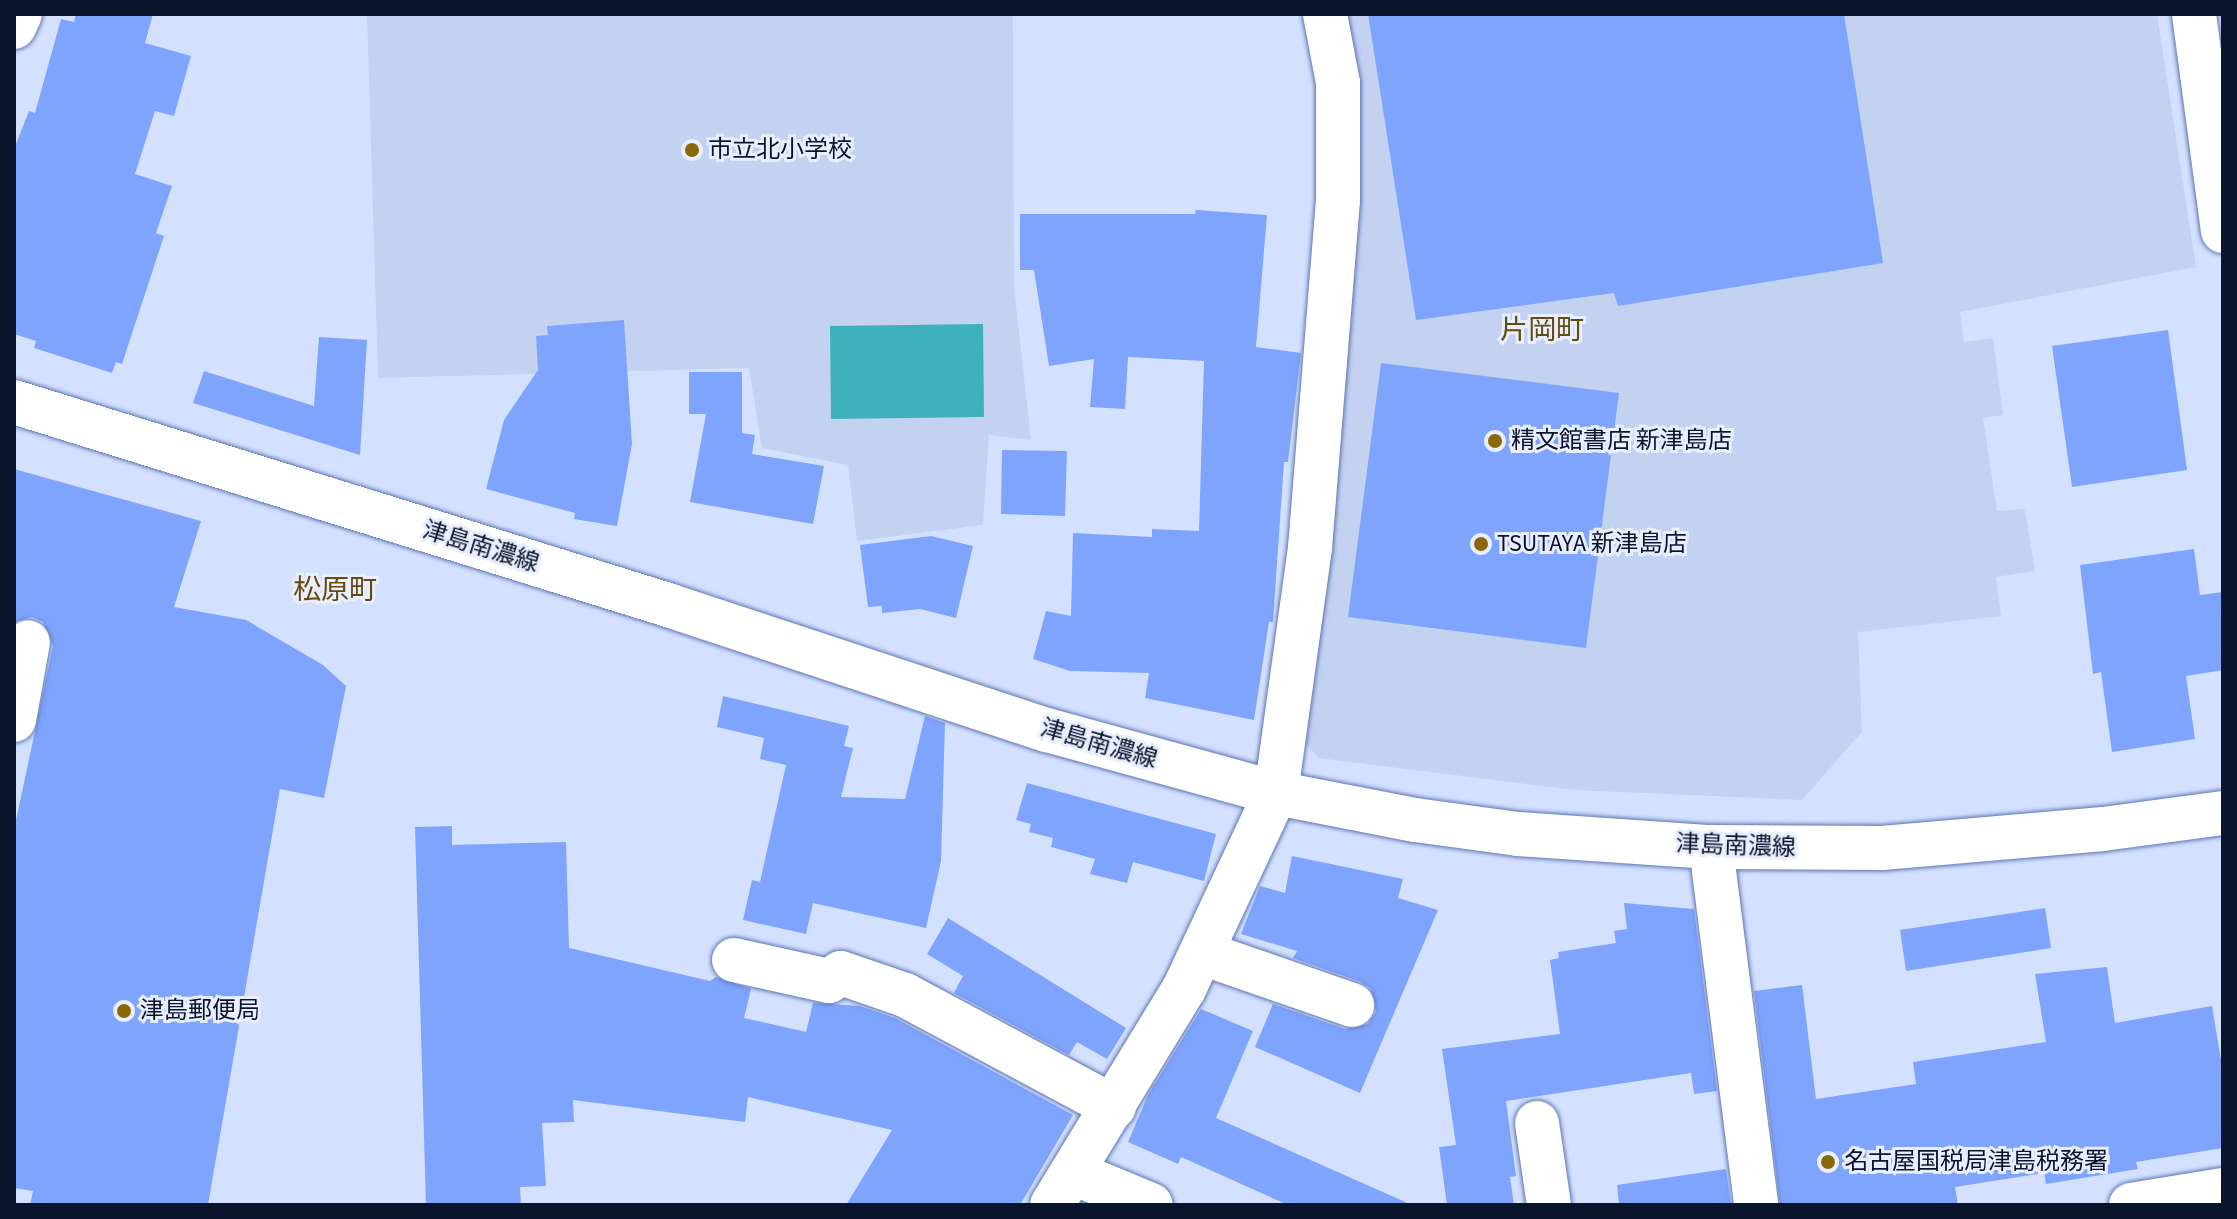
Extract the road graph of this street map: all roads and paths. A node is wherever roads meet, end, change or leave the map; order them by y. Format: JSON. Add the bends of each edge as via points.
{"nodes":[{"id":1,"x":20,"y":14,"type":"edge"},
{"id":2,"x":1325,"y":14,"type":"edge"},
{"id":3,"x":2194,"y":14,"type":"edge"},
{"id":4,"x":14,"y":27,"type":"edge"},
{"id":5,"x":2220,"y":168,"type":"edge"},
{"id":6,"x":2223,"y":231,"type":"edge"},
{"id":7,"x":14,"y":402,"type":"edge"},
{"id":8,"x":28,"y":642,"type":"dead end"},
{"id":9,"x":14,"y":720,"type":"edge"},
{"id":10,"x":1276,"y":793,"type":"junction"},
{"id":11,"x":2223,"y":813,"type":"edge"},
{"id":12,"x":1711,"y":847,"type":"junction"},
{"id":13,"x":1202,"y":953,"type":"junction"},
{"id":14,"x":734,"y":960,"type":"dead end"},
{"id":15,"x":1352,"y":1005,"type":"dead end"},
{"id":16,"x":1114,"y":1107,"type":"junction"},
{"id":17,"x":1537,"y":1123,"type":"dead end"},
{"id":18,"x":1063,"y":1189,"type":"edge"},
{"id":19,"x":2223,"y":1190,"type":"edge"},
{"id":20,"x":1151,"y":1205,"type":"edge"},
{"id":21,"x":1549,"y":1205,"type":"edge"},
{"id":22,"x":1756,"y":1205,"type":"edge"},
{"id":23,"x":2131,"y":1205,"type":"edge"}],
"edges":[{"from":1,"to":4,"type":"street"},
{"from":2,"to":10,"type":"street","via":[[1338,83],[1338,200],[1310,548]]},
{"from":3,"to":5,"type":"street"},
{"from":5,"to":6,"type":"street"},
{"from":7,"to":10,"type":"street","name":"津島南濃線","via":[[668,605],[1047,730]]},
{"from":8,"to":9,"type":"street"},
{"from":10,"to":12,"type":"street","name":"津島南濃線","via":[[1518,834]]},
{"from":10,"to":13,"type":"street"},
{"from":11,"to":12,"type":"street","name":"津島南濃線","via":[[1882,848]]},
{"from":12,"to":22,"type":"street"},
{"from":13,"to":15,"type":"street"},
{"from":13,"to":16,"type":"street"},
{"from":14,"to":16,"type":"street","via":[[829,981],[841,973],[905,995]]},
{"from":16,"to":18,"type":"street"},
{"from":17,"to":21,"type":"street"},
{"from":18,"to":20,"type":"street"},
{"from":19,"to":23,"type":"street"}]}
